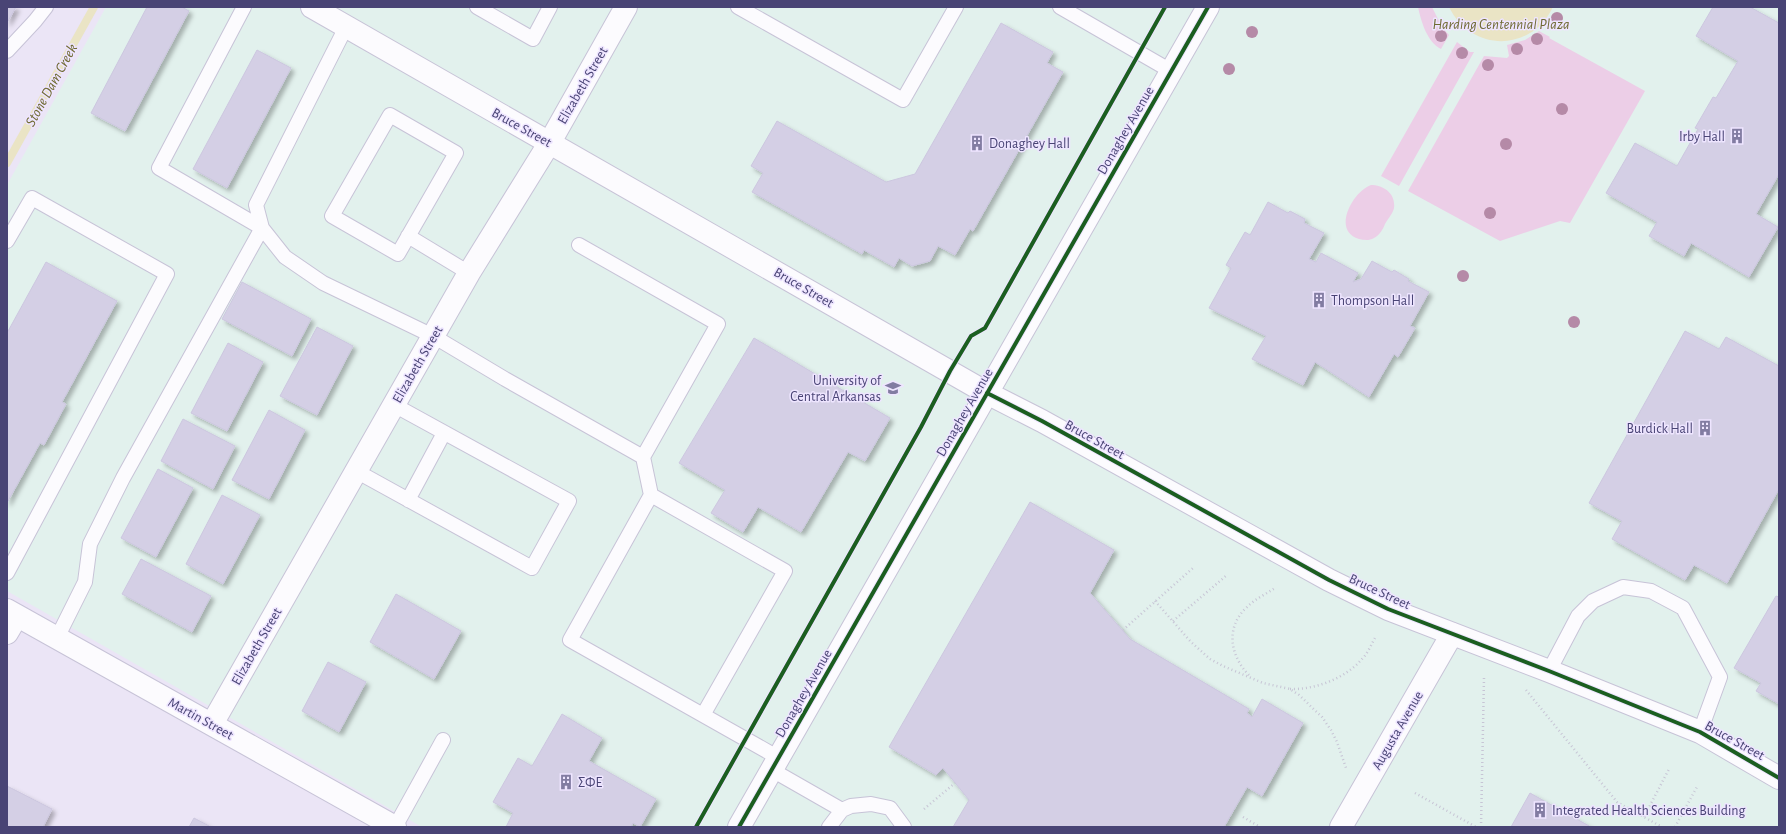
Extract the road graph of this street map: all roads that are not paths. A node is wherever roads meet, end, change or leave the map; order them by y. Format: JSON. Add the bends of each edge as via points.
{"nodes":[{"id":1,"x":46,"y":7,"type":"edge"},
{"id":2,"x":244,"y":7,"type":"edge"},
{"id":3,"x":312,"y":7,"type":"edge"},
{"id":4,"x":477,"y":7,"type":"edge"},
{"id":5,"x":550,"y":7,"type":"edge"},
{"id":6,"x":626,"y":7,"type":"edge"},
{"id":7,"x":738,"y":7,"type":"edge"},
{"id":8,"x":956,"y":7,"type":"edge"},
{"id":9,"x":1060,"y":7,"type":"edge"},
{"id":10,"x":1208,"y":7,"type":"edge"},
{"id":11,"x":346,"y":27,"type":"junction"},
{"id":12,"x":7,"y":51,"type":"edge"},
{"id":13,"x":1171,"y":71,"type":"junction"},
{"id":14,"x":550,"y":142,"type":"junction"},
{"id":15,"x":262,"y":228,"type":"junction"},
{"id":16,"x":408,"y":236,"type":"junction"},
{"id":17,"x":7,"y":241,"type":"edge"},
{"id":18,"x":579,"y":245,"type":"dead end"},
{"id":19,"x":469,"y":273,"type":"junction"},
{"id":20,"x":433,"y":336,"type":"junction"},
{"id":21,"x":987,"y":393,"type":"junction"},
{"id":22,"x":394,"y":405,"type":"junction"},
{"id":23,"x":444,"y":433,"type":"junction"},
{"id":24,"x":643,"y":457,"type":"junction"},
{"id":25,"x":356,"y":471,"type":"junction"},
{"id":26,"x":651,"y":495,"type":"junction"},
{"id":27,"x":408,"y":500,"type":"junction"},
{"id":28,"x":7,"y":573,"type":"edge"},
{"id":29,"x":10,"y":620,"type":"edge"},
{"id":30,"x":1452,"y":634,"type":"junction"},
{"id":31,"x":57,"y":638,"type":"junction"},
{"id":32,"x":1549,"y":671,"type":"junction"},
{"id":33,"x":703,"y":715,"type":"junction"},
{"id":34,"x":212,"y":724,"type":"junction"},
{"id":35,"x":1700,"y":732,"type":"junction"},
{"id":36,"x":443,"y":740,"type":"dead end"},
{"id":37,"x":775,"y":764,"type":"junction"},
{"id":38,"x":1779,"y":778,"type":"edge"},
{"id":39,"x":842,"y":810,"type":"junction"},
{"id":40,"x":395,"y":827,"type":"edge"},
{"id":41,"x":739,"y":827,"type":"edge"},
{"id":42,"x":829,"y":827,"type":"edge"},
{"id":43,"x":904,"y":827,"type":"edge"},
{"id":44,"x":1341,"y":827,"type":"edge"}],
"edges":[{"from":1,"to":12,"type":"lane"},
{"from":2,"to":15,"type":"lane","via":[[159,168]]},
{"from":3,"to":11,"type":"street","name":"Bruce Street"},
{"from":4,"to":5,"type":"lane","via":[[533,39]]},
{"from":6,"to":14,"type":"street","name":"Elizabeth Street"},
{"from":7,"to":8,"type":"lane","via":[[903,100]]},
{"from":9,"to":13,"type":"lane"},
{"from":10,"to":13,"type":"street","name":"Donaghey Avenue"},
{"from":11,"to":14,"type":"street","name":"Bruce Street"},
{"from":11,"to":15,"type":"lane","via":[[256,205]]},
{"from":13,"to":21,"type":"street","name":"Donaghey Avenue"},
{"from":14,"to":19,"type":"street","name":"Elizabeth Street"},
{"from":14,"to":21,"type":"street","name":"Bruce Street"},
{"from":15,"to":20,"type":"lane","via":[[285,257],[323,283]]},
{"from":15,"to":31,"type":"lane","via":[[123,478],[90,544],[85,582]]},
{"from":16,"to":16,"type":"lane","via":[[398,254],[332,216],[390,115],[456,153]]},
{"from":16,"to":19,"type":"lane"},
{"from":17,"to":28,"type":"lane","via":[[32,198],[166,274]]},
{"from":18,"to":24,"type":"lane","via":[[718,324]]},
{"from":19,"to":20,"type":"street","name":"Elizabeth Street"},
{"from":20,"to":22,"type":"street","name":"Elizabeth Street"},
{"from":20,"to":24,"type":"lane"},
{"from":21,"to":30,"type":"street","name":"Bruce Street","via":[[1329,580],[1388,609]]},
{"from":21,"to":37,"type":"street","name":"Donaghey Avenue"},
{"from":22,"to":23,"type":"lane"},
{"from":22,"to":25,"type":"street","name":"Elizabeth Street"},
{"from":23,"to":27,"type":"lane"},
{"from":23,"to":27,"type":"lane","via":[[569,501],[532,568]]},
{"from":24,"to":26,"type":"lane"},
{"from":25,"to":27,"type":"lane"},
{"from":25,"to":34,"type":"street","name":"Elizabeth Street"},
{"from":26,"to":33,"type":"lane","via":[[570,640]]},
{"from":26,"to":33,"type":"lane","via":[[785,571]]},
{"from":29,"to":31,"type":"street","name":"Martin Street"},
{"from":30,"to":32,"type":"street","name":"Bruce Street"},
{"from":30,"to":44,"type":"street","name":"Augusta Avenue"},
{"from":31,"to":34,"type":"street","name":"Martin Street"},
{"from":32,"to":35,"type":"street","name":"Bruce Street"},
{"from":32,"to":35,"type":"lane","via":[[1578,616],[1593,601],[1623,587],[1651,591],[1683,608],[1720,677]]},
{"from":33,"to":37,"type":"lane"},
{"from":34,"to":40,"type":"street","name":"Martin Street"},
{"from":35,"to":38,"type":"street","name":"Bruce Street"},
{"from":36,"to":40,"type":"lane"},
{"from":37,"to":39,"type":"lane"},
{"from":37,"to":41,"type":"street","name":"Donaghey Avenue"},
{"from":39,"to":42,"type":"lane"},
{"from":39,"to":43,"type":"lane","via":[[851,806],[871,804],[890,808]]}]}
